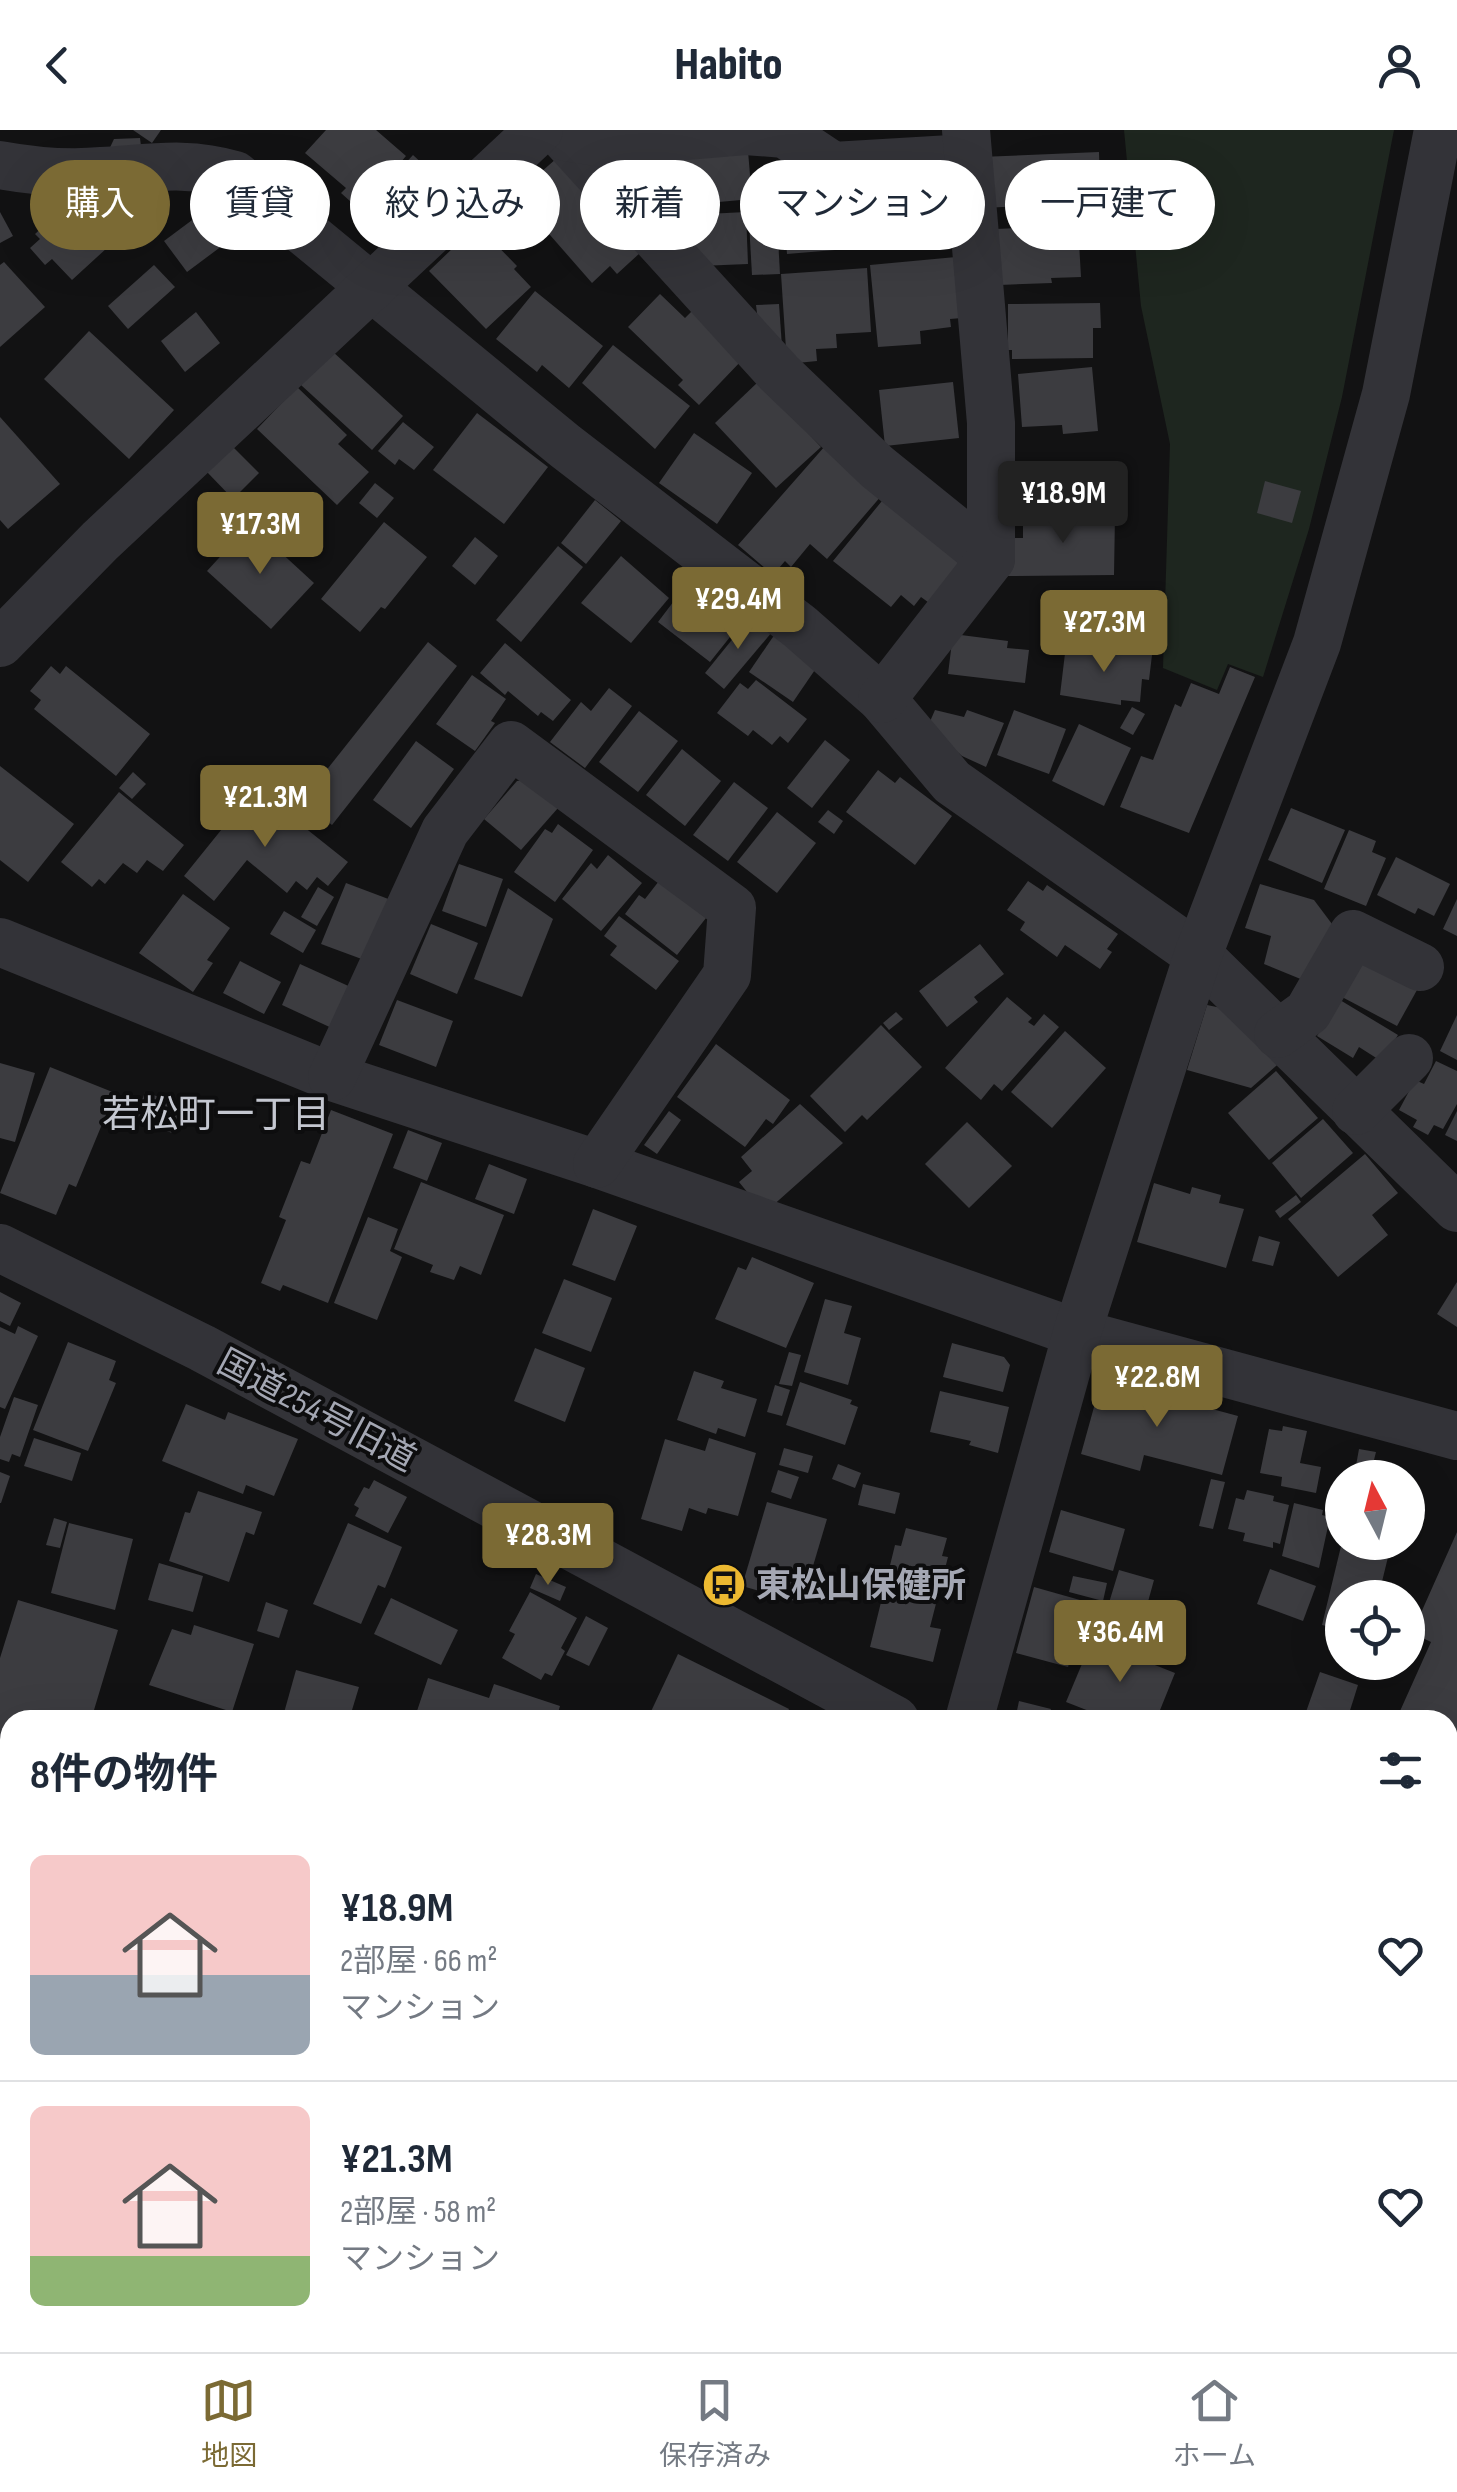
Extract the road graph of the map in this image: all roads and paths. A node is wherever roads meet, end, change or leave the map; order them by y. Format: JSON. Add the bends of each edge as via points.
{"nodes":[{"id":1,"x":1438,"y":130,"type":"edge"},
{"id":2,"x":557,"y":132,"type":"edge"},
{"id":3,"x":967,"y":144,"type":"edge"},
{"id":4,"x":0,"y":164,"type":"edge"},
{"id":5,"x":372,"y":288,"type":"junction"},
{"id":6,"x":991,"y":559,"type":"junction"},
{"id":7,"x":0,"y":643,"type":"edge"},
{"id":8,"x":882,"y":699,"type":"junction"},
{"id":9,"x":0,"y":942,"type":"edge"},
{"id":10,"x":1198,"y":956,"type":"junction"},
{"id":11,"x":1420,"y":967,"type":"dead end"},
{"id":12,"x":1278,"y":1034,"type":"junction"},
{"id":13,"x":1409,"y":1058,"type":"dead end"},
{"id":14,"x":332,"y":1077,"type":"junction"},
{"id":15,"x":1356,"y":1111,"type":"junction"},
{"id":16,"x":597,"y":1164,"type":"junction"},
{"id":17,"x":1457,"y":1208,"type":"edge"},
{"id":18,"x":0,"y":1248,"type":"edge"},
{"id":19,"x":1077,"y":1333,"type":"junction"},
{"id":20,"x":1457,"y":1436,"type":"edge"},
{"id":21,"x":876,"y":1710,"type":"edge"},
{"id":22,"x":972,"y":1710,"type":"edge"}],
"edges":[{"from":1,"to":10,"type":"street","via":[[1386,394],[1317,643]]},
{"from":2,"to":3,"type":"street","via":[[603,143],[785,134],[832,166]]},
{"from":2,"to":5,"type":"street"},
{"from":2,"to":6,"type":"street","via":[[779,374],[877,467]]},
{"from":3,"to":6,"type":"street","via":[[991,423]]},
{"from":4,"to":5,"type":"street","via":[[97,172],[206,166],[235,175]]},
{"from":5,"to":7,"type":"street"},
{"from":5,"to":8,"type":"street"},
{"from":6,"to":8,"type":"street"},
{"from":8,"to":10,"type":"street","via":[[952,782]]},
{"from":9,"to":14,"type":"street"},
{"from":10,"to":12,"type":"street"},
{"from":10,"to":19,"type":"street"},
{"from":11,"to":12,"type":"street","via":[[1353,934],[1308,1012]]},
{"from":12,"to":15,"type":"street"},
{"from":13,"to":15,"type":"street"},
{"from":14,"to":16,"type":"street"},
{"from":14,"to":16,"type":"street","via":[[445,832],[511,745],[732,908],[727,975]]},
{"from":15,"to":17,"type":"street"},
{"from":16,"to":19,"type":"street"},
{"from":18,"to":21,"type":"street","name":"国道254号旧道","via":[[202,1348]]},
{"from":19,"to":20,"type":"street"},
{"from":19,"to":22,"type":"street"}]}
